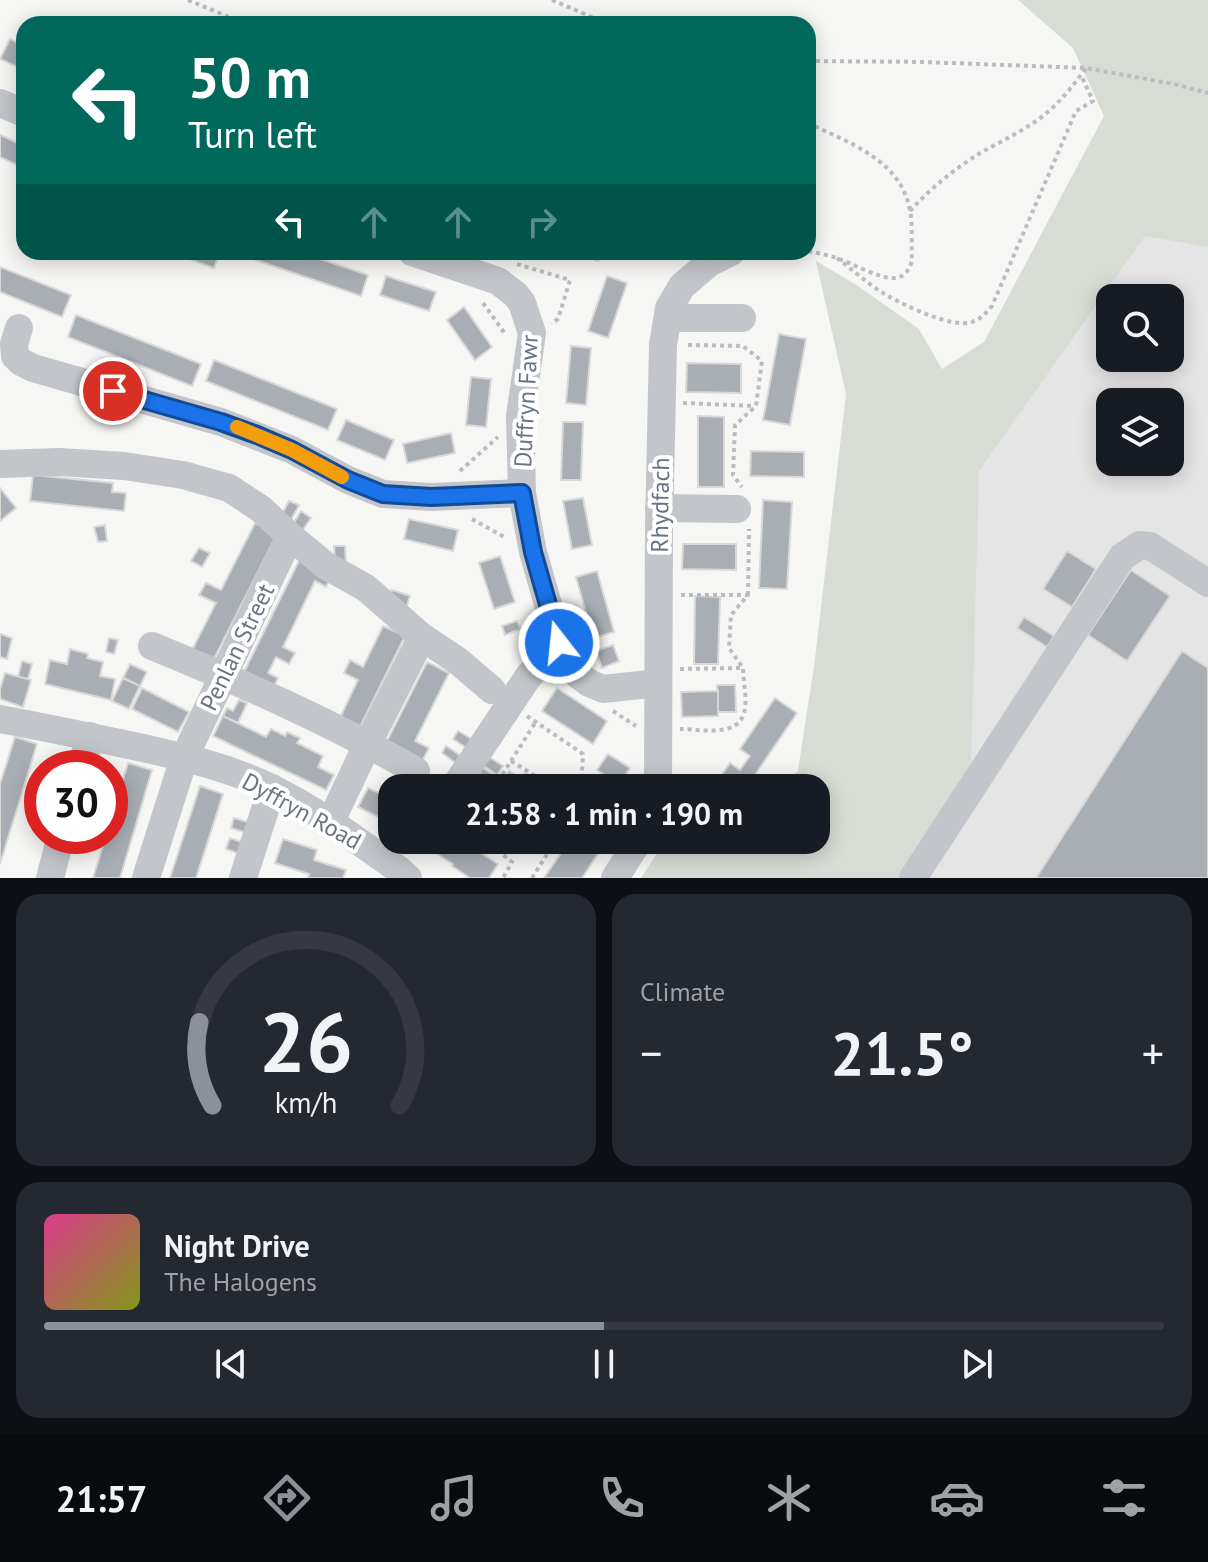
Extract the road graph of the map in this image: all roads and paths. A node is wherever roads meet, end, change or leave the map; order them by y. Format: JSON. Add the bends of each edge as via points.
{"nodes":[{"id":1,"x":188,"y":0,"type":"edge"},
{"id":2,"x":552,"y":0,"type":"edge"},
{"id":3,"x":227,"y":16,"type":"edge"},
{"id":4,"x":589,"y":16,"type":"edge"},
{"id":5,"x":816,"y":61,"type":"edge"},
{"id":6,"x":1086,"y":68,"type":"junction"},
{"id":7,"x":1081,"y":75,"type":"junction"},
{"id":8,"x":1208,"y":93,"type":"edge"},
{"id":9,"x":816,"y":127,"type":"edge"},
{"id":10,"x":910,"y":211,"type":"junction"},
{"id":11,"x":816,"y":253,"type":"edge"},
{"id":12,"x":837,"y":258,"type":"junction"},
{"id":13,"x":436,"y":260,"type":"edge"},
{"id":14,"x":715,"y":260,"type":"edge"},
{"id":15,"x":459,"y":268,"type":"junction"},
{"id":16,"x":742,"y":318,"type":"dead end"},
{"id":17,"x":19,"y":328,"type":"dead end"},
{"id":18,"x":665,"y":331,"type":"junction"},
{"id":19,"x":527,"y":366,"type":"junction"},
{"id":20,"x":662,"y":402,"type":"junction"},
{"id":21,"x":0,"y":464,"type":"edge"},
{"id":22,"x":522,"y":493,"type":"junction"},
{"id":23,"x":659,"y":508,"type":"junction"},
{"id":24,"x":737,"y":509,"type":"dead end"},
{"id":25,"x":290,"y":536,"type":"junction"},
{"id":26,"x":1208,"y":583,"type":"edge"},
{"id":27,"x":658,"y":595,"type":"junction"},
{"id":28,"x":422,"y":637,"type":"junction"},
{"id":29,"x":559,"y":643,"type":"junction"},
{"id":30,"x":152,"y":646,"type":"dead end"},
{"id":31,"x":743,"y":668,"type":"junction"},
{"id":32,"x":222,"y":675,"type":"junction"},
{"id":33,"x":658,"y":676,"type":"junction"},
{"id":34,"x":501,"y":697,"type":"junction"},
{"id":35,"x":0,"y":719,"type":"edge"},
{"id":36,"x":536,"y":722,"type":"junction"},
{"id":37,"x":658,"y":728,"type":"junction"},
{"id":38,"x":90,"y":736,"type":"junction"},
{"id":39,"x":368,"y":743,"type":"junction"},
{"id":40,"x":86,"y":750,"type":"edge"},
{"id":41,"x":184,"y":758,"type":"junction"},
{"id":42,"x":511,"y":761,"type":"junction"},
{"id":43,"x":416,"y":771,"type":"dead end"},
{"id":44,"x":461,"y":774,"type":"edge"},
{"id":45,"x":503,"y":774,"type":"edge"},
{"id":46,"x":532,"y":774,"type":"edge"},
{"id":47,"x":582,"y":774,"type":"edge"},
{"id":48,"x":658,"y":774,"type":"edge"},
{"id":49,"x":272,"y":788,"type":"junction"},
{"id":50,"x":331,"y":821,"type":"junction"},
{"id":51,"x":56,"y":854,"type":"edge"},
{"id":52,"x":502,"y":854,"type":"edge"},
{"id":53,"x":547,"y":854,"type":"edge"},
{"id":54,"x":630,"y":854,"type":"edge"},
{"id":55,"x":50,"y":878,"type":"edge"},
{"id":56,"x":146,"y":878,"type":"edge"},
{"id":57,"x":243,"y":878,"type":"edge"},
{"id":58,"x":408,"y":878,"type":"edge"},
{"id":59,"x":503,"y":878,"type":"edge"},
{"id":60,"x":532,"y":878,"type":"edge"},
{"id":61,"x":615,"y":878,"type":"edge"},
{"id":62,"x":913,"y":878,"type":"edge"}],
"edges":[{"from":1,"to":3,"type":"path"},
{"from":2,"to":4,"type":"path"},
{"from":5,"to":6,"type":"path"},
{"from":6,"to":7,"type":"path"},
{"from":6,"to":8,"type":"path"},
{"from":7,"to":10,"type":"path","via":[[1050,110],[973,158]]},
{"from":7,"to":12,"type":"path","via":[[1093,101],[1076,111],[983,317],[959,324],[932,316],[888,296]]},
{"from":9,"to":10,"type":"path","via":[[870,153],[891,171]]},
{"from":10,"to":12,"type":"path","via":[[912,261],[904,275],[882,275]]},
{"from":11,"to":12,"type":"path"},
{"from":13,"to":15,"type":"street","name":"Duffryn Fawr"},
{"from":14,"to":18,"type":"street","name":"Rhydfach","via":[[682,286],[669,308]]},
{"from":15,"to":19,"type":"path"},
{"from":15,"to":19,"type":"street","name":"Duffryn Fawr","via":[[498,281],[516,295],[532,333]]},
{"from":16,"to":18,"type":"street"},
{"from":17,"to":22,"type":"street","via":[[15,356],[33,368],[221,422],[383,494]]},
{"from":18,"to":20,"type":"street","name":"Rhydfach"},
{"from":18,"to":20,"type":"path","via":[[743,346],[762,361],[756,406]]},
{"from":19,"to":22,"type":"street","name":"Duffryn Fawr","via":[[520,416]]},
{"from":20,"to":23,"type":"street","name":"Rhydfach"},
{"from":21,"to":25,"type":"street","via":[[59,462],[183,475],[229,488]]},
{"from":22,"to":29,"type":"street","name":"Duffryn Fawr"},
{"from":23,"to":24,"type":"street"},
{"from":23,"to":27,"type":"street","name":"Rhydfach"},
{"from":25,"to":28,"type":"street","via":[[325,565],[366,588]]},
{"from":25,"to":32,"type":"street","name":"Penlan Street"},
{"from":26,"to":62,"type":"street","via":[[1150,546],[1140,545],[1122,557]]},
{"from":27,"to":31,"type":"path","via":[[748,595],[731,615],[729,648]]},
{"from":27,"to":33,"type":"street","name":"Rhydfach"},
{"from":28,"to":34,"type":"street"},
{"from":28,"to":39,"type":"street"},
{"from":29,"to":33,"type":"street","name":"Duffryn Fawr","via":[[577,674],[603,689]]},
{"from":29,"to":34,"type":"street"},
{"from":30,"to":32,"type":"street"},
{"from":31,"to":33,"type":"path"},
{"from":31,"to":37,"type":"path","via":[[745,711],[731,728]]},
{"from":32,"to":39,"type":"street"},
{"from":32,"to":41,"type":"street","name":"Penlan Street"},
{"from":33,"to":37,"type":"street","name":"Rhydfach"},
{"from":34,"to":36,"type":"path"},
{"from":34,"to":44,"type":"street"},
{"from":35,"to":38,"type":"street","name":"Dyffryn Road"},
{"from":36,"to":42,"type":"path"},
{"from":36,"to":47,"type":"path","via":[[583,754]]},
{"from":37,"to":48,"type":"street","name":"Rhydfach"},
{"from":38,"to":40,"type":"street"},
{"from":38,"to":41,"type":"street","name":"Dyffryn Road"},
{"from":39,"to":43,"type":"street"},
{"from":39,"to":50,"type":"street"},
{"from":41,"to":49,"type":"street","name":"Dyffryn Road"},
{"from":41,"to":56,"type":"street","name":"Penlan Street"},
{"from":42,"to":45,"type":"path"},
{"from":42,"to":46,"type":"path"},
{"from":49,"to":50,"type":"street","name":"Dyffryn Road"},
{"from":49,"to":57,"type":"street"},
{"from":50,"to":58,"type":"street","name":"Dyffryn Road"},
{"from":51,"to":55,"type":"street"},
{"from":52,"to":59,"type":"path","via":[[512,862]]},
{"from":53,"to":60,"type":"path"},
{"from":54,"to":61,"type":"street"}]}
